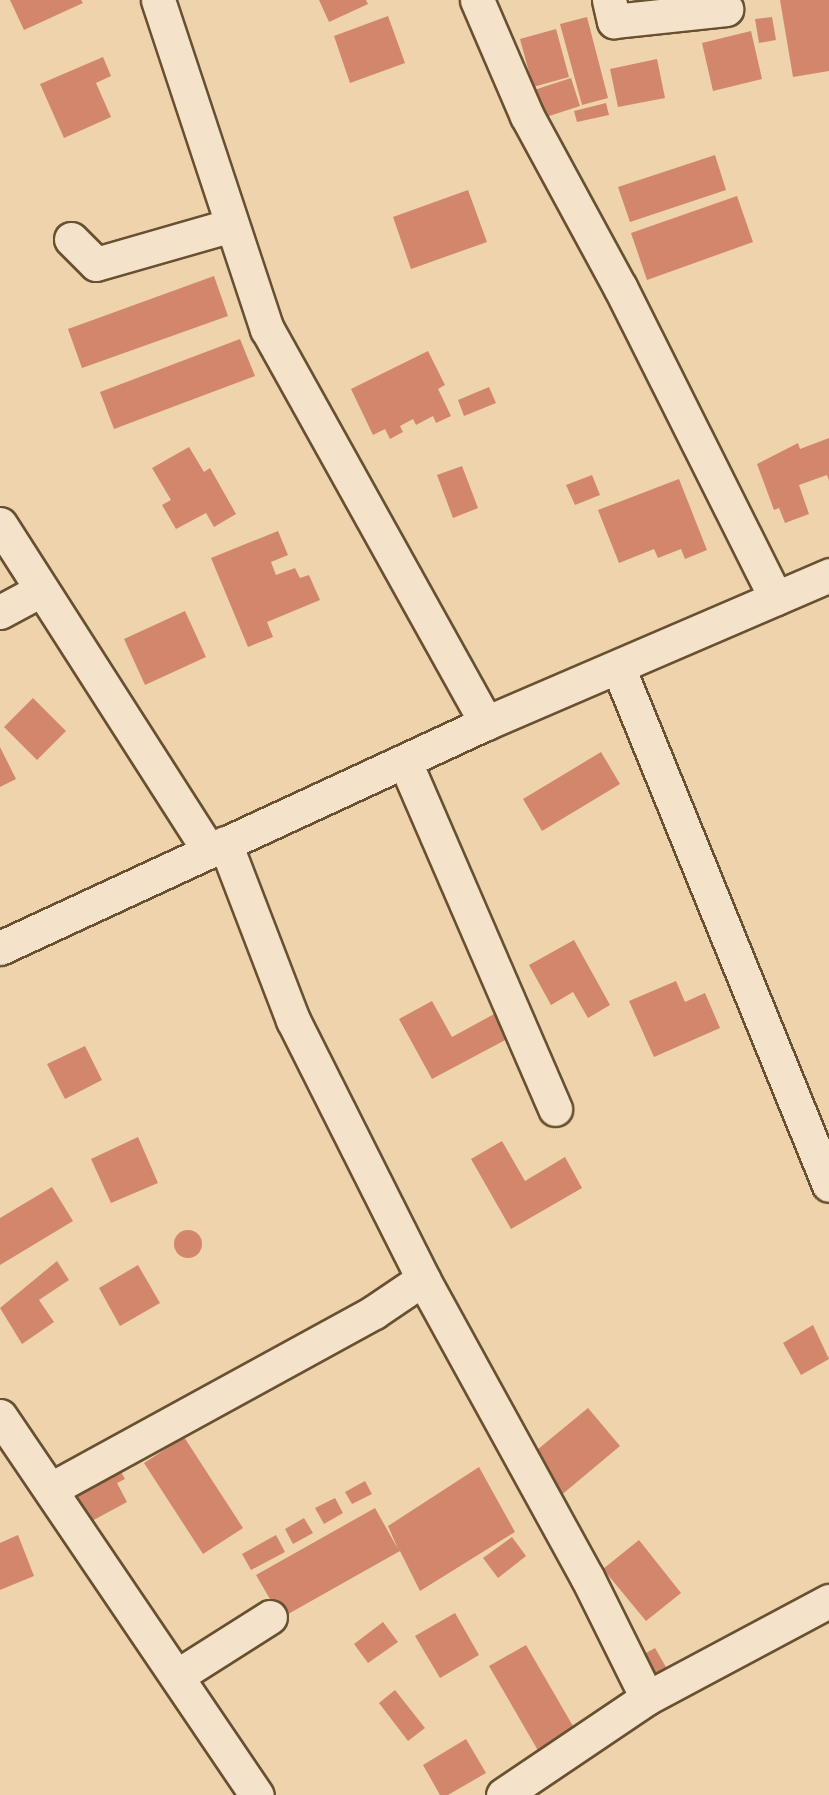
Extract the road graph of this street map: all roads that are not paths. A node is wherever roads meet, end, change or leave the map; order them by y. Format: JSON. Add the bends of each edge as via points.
{"nodes":[{"id":1,"x":158,"y":0,"type":"edge"},
{"id":2,"x":477,"y":0,"type":"edge"},
{"id":3,"x":608,"y":0,"type":"edge"},
{"id":4,"x":726,"y":9,"type":"dead end"},
{"id":5,"x":232,"y":225,"type":"junction"},
{"id":6,"x":71,"y":239,"type":"dead end"},
{"id":7,"x":0,"y":524,"type":"edge"},
{"id":8,"x":829,"y":575,"type":"edge"},
{"id":9,"x":41,"y":590,"type":"junction"},
{"id":10,"x":776,"y":598,"type":"junction"},
{"id":11,"x":0,"y":612,"type":"edge"},
{"id":12,"x":618,"y":667,"type":"junction"},
{"id":13,"x":486,"y":723,"type":"junction"},
{"id":14,"x":405,"y":762,"type":"junction"},
{"id":15,"x":217,"y":847,"type":"junction"},
{"id":16,"x":0,"y":948,"type":"edge"},
{"id":17,"x":555,"y":1109,"type":"dead end"},
{"id":18,"x":829,"y":1185,"type":"edge"},
{"id":19,"x":424,"y":1279,"type":"junction"},
{"id":20,"x":0,"y":1416,"type":"edge"},
{"id":21,"x":51,"y":1489,"type":"junction"},
{"id":22,"x":829,"y":1601,"type":"edge"},
{"id":23,"x":270,"y":1617,"type":"dead end"},
{"id":24,"x":177,"y":1676,"type":"junction"},
{"id":25,"x":647,"y":1698,"type":"junction"},
{"id":26,"x":257,"y":1795,"type":"edge"},
{"id":27,"x":503,"y":1795,"type":"edge"}],
"edges":[{"from":1,"to":5,"type":"street"},
{"from":2,"to":10,"type":"street","via":[[527,116],[620,287]]},
{"from":3,"to":4,"type":"street","via":[[614,21]]},
{"from":5,"to":6,"type":"street","via":[[96,264]]},
{"from":5,"to":13,"type":"street","via":[[267,329]]},
{"from":7,"to":9,"type":"street"},
{"from":8,"to":10,"type":"street"},
{"from":9,"to":11,"type":"street"},
{"from":9,"to":15,"type":"street"},
{"from":10,"to":12,"type":"street"},
{"from":12,"to":13,"type":"street"},
{"from":12,"to":18,"type":"street"},
{"from":13,"to":14,"type":"street"},
{"from":14,"to":15,"type":"street"},
{"from":14,"to":17,"type":"street"},
{"from":15,"to":16,"type":"street"},
{"from":15,"to":19,"type":"street","via":[[293,1020]]},
{"from":19,"to":21,"type":"street","via":[[374,1312]]},
{"from":19,"to":25,"type":"street","via":[[587,1577]]},
{"from":20,"to":21,"type":"street"},
{"from":21,"to":24,"type":"street"},
{"from":22,"to":25,"type":"street"},
{"from":23,"to":24,"type":"street"},
{"from":24,"to":26,"type":"street"},
{"from":25,"to":27,"type":"street"}]}
